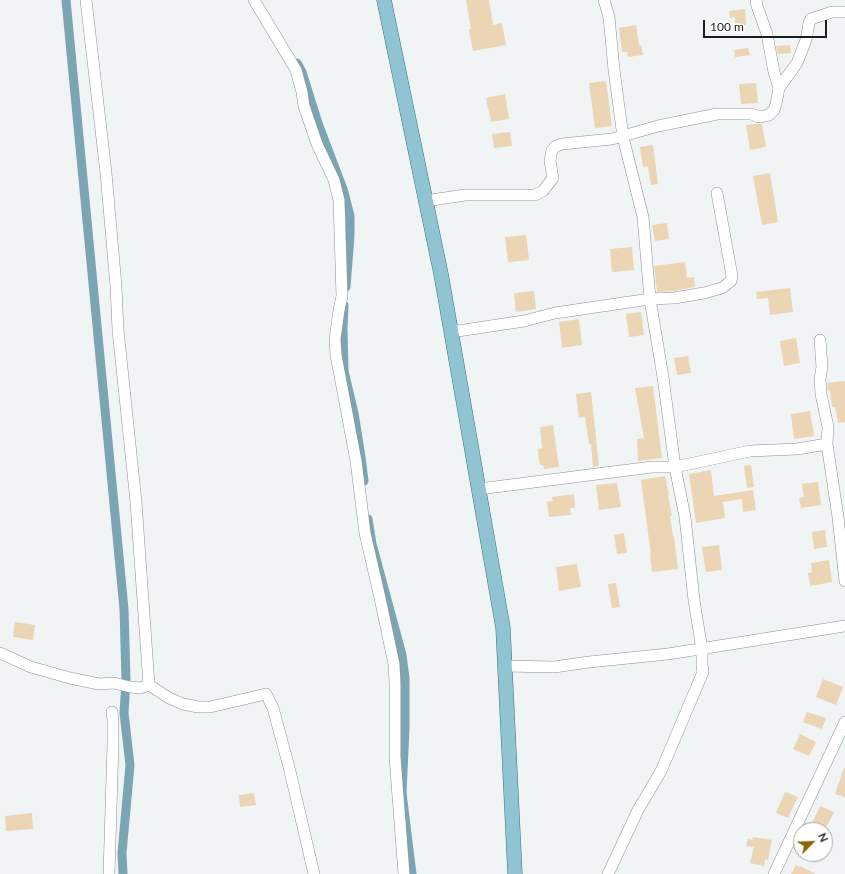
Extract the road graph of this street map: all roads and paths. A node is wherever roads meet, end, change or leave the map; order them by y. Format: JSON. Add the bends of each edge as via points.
{"nodes":[{"id":1,"x":86,"y":0,"type":"edge"},
{"id":2,"x":254,"y":0,"type":"edge"},
{"id":3,"x":384,"y":0,"type":"edge"},
{"id":4,"x":604,"y":0,"type":"edge"},
{"id":5,"x":756,"y":0,"type":"edge"},
{"id":6,"x":845,"y":12,"type":"edge"},
{"id":7,"x":779,"y":88,"type":"junction"},
{"id":8,"x":623,"y":137,"type":"junction"},
{"id":9,"x":717,"y":193,"type":"dead end"},
{"id":10,"x":425,"y":201,"type":"junction"},
{"id":11,"x":650,"y":300,"type":"junction"},
{"id":12,"x":451,"y":332,"type":"junction"},
{"id":13,"x":820,"y":340,"type":"dead end"},
{"id":14,"x":827,"y":444,"type":"junction"},
{"id":15,"x":675,"y":467,"type":"junction"},
{"id":16,"x":478,"y":489,"type":"junction"},
{"id":17,"x":845,"y":581,"type":"edge"},
{"id":18,"x":845,"y":626,"type":"edge"},
{"id":19,"x":702,"y":650,"type":"junction"},
{"id":20,"x":0,"y":653,"type":"edge"},
{"id":21,"x":505,"y":666,"type":"junction"},
{"id":22,"x":149,"y":685,"type":"junction"},
{"id":23,"x":112,"y":712,"type":"dead end"},
{"id":24,"x":845,"y":722,"type":"edge"},
{"id":25,"x":109,"y":874,"type":"edge"},
{"id":26,"x":314,"y":874,"type":"edge"},
{"id":27,"x":404,"y":874,"type":"edge"},
{"id":28,"x":516,"y":874,"type":"edge"},
{"id":29,"x":608,"y":874,"type":"edge"},
{"id":30,"x":774,"y":874,"type":"edge"}],
"edges":[{"from":1,"to":22,"type":"street","via":[[104,158],[136,502]]},
{"from":2,"to":27,"type":"street","via":[[296,70],[314,138],[334,180],[339,200],[342,296],[336,332],[336,355],[356,461],[365,533],[394,664],[395,757]]},
{"from":3,"to":10,"type":"main road"},
{"from":4,"to":8,"type":"street","via":[[609,17]]},
{"from":5,"to":7,"type":"street"},
{"from":6,"to":7,"type":"street","via":[[832,12],[811,19],[797,63]]},
{"from":7,"to":8,"type":"street","via":[[774,110],[769,115],[717,114],[658,126]]},
{"from":8,"to":10,"type":"street","via":[[556,146],[551,156],[553,178],[544,191],[535,195],[465,195]]},
{"from":8,"to":11,"type":"street","via":[[643,218]]},
{"from":9,"to":11,"type":"street","via":[[732,270],[731,281],[715,290]]},
{"from":10,"to":12,"type":"main road"},
{"from":11,"to":12,"type":"street","via":[[555,313],[524,321]]},
{"from":11,"to":15,"type":"street"},
{"from":12,"to":16,"type":"main road"},
{"from":13,"to":14,"type":"street","via":[[821,394],[828,427]]},
{"from":14,"to":15,"type":"street","via":[[797,449],[750,451]]},
{"from":14,"to":17,"type":"street"},
{"from":15,"to":16,"type":"street","via":[[652,467]]},
{"from":15,"to":19,"type":"street","via":[[685,517]]},
{"from":16,"to":21,"type":"main road","via":[[503,628]]},
{"from":18,"to":19,"type":"street"},
{"from":19,"to":21,"type":"street","via":[[554,667]]},
{"from":19,"to":29,"type":"street","via":[[703,672],[672,749]]},
{"from":20,"to":22,"type":"street","via":[[51,674],[99,684],[114,683],[140,688]]},
{"from":21,"to":28,"type":"main road"},
{"from":22,"to":26,"type":"street","via":[[183,704],[198,707],[210,707],[266,694],[273,708],[289,767]]},
{"from":23,"to":25,"type":"street"},
{"from":24,"to":30,"type":"street"}]}
